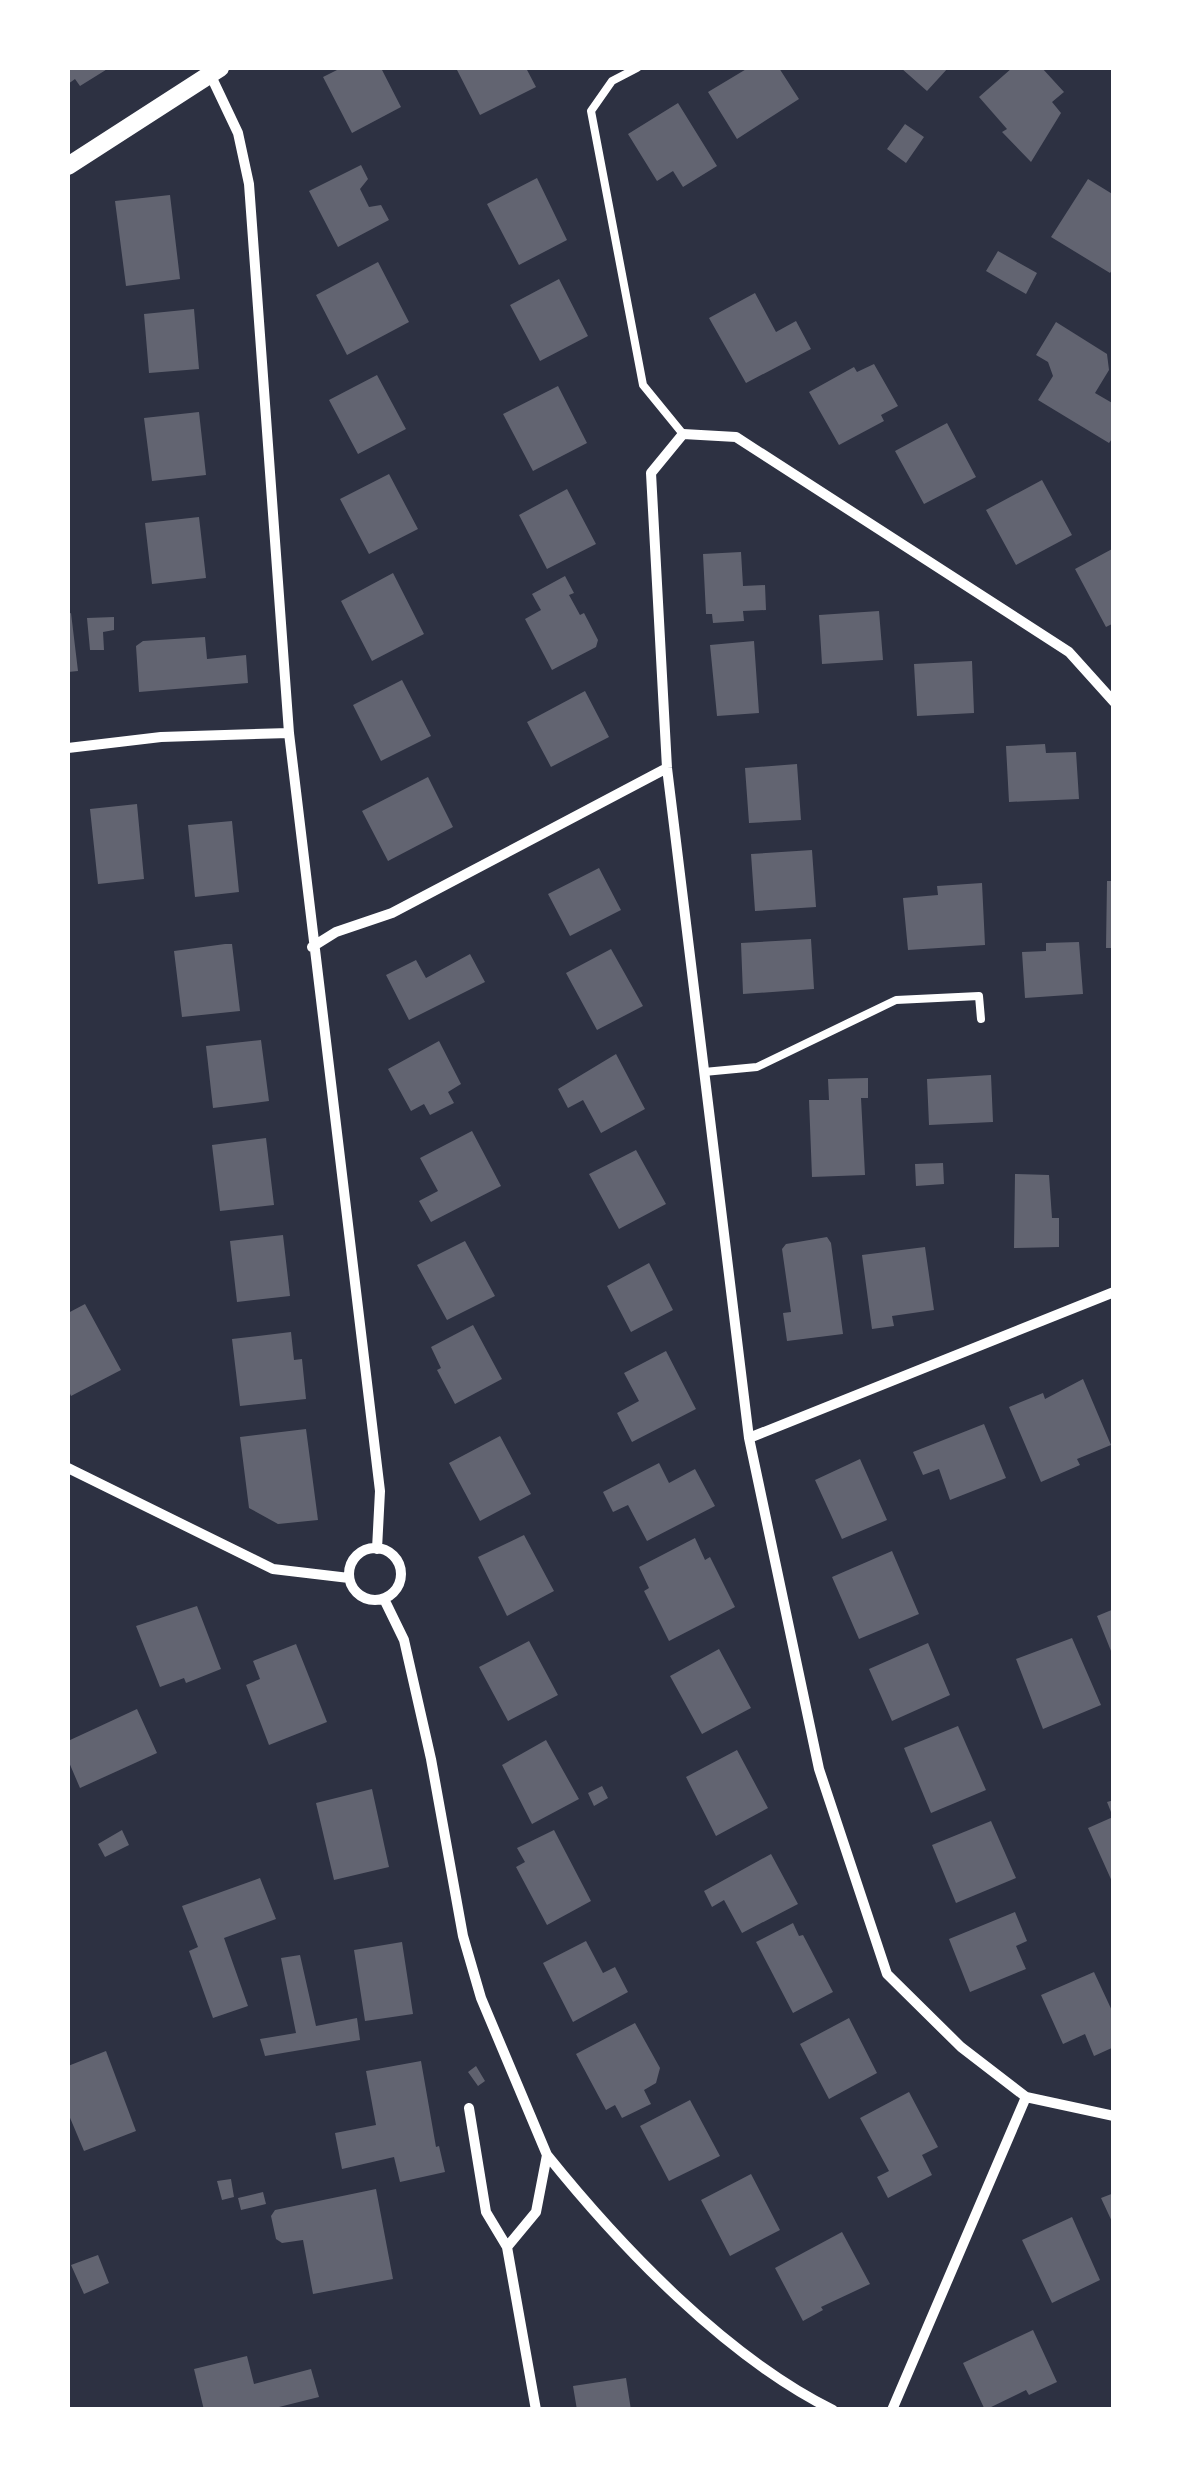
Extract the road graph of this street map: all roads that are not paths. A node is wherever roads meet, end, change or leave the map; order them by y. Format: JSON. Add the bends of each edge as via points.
{"nodes":[{"id":1,"x":637,"y":68,"type":"edge"},
{"id":2,"x":215,"y":71,"type":"edge"},
{"id":3,"x":68,"y":166,"type":"edge"},
{"id":4,"x":683,"y":434,"type":"junction"},
{"id":5,"x":1114,"y":702,"type":"edge"},
{"id":6,"x":288,"y":733,"type":"junction"},
{"id":7,"x":68,"y":748,"type":"edge"},
{"id":8,"x":667,"y":768,"type":"junction"},
{"id":9,"x":312,"y":947,"type":"junction"},
{"id":10,"x":981,"y":1019,"type":"dead end"},
{"id":11,"x":704,"y":1072,"type":"junction"},
{"id":12,"x":1114,"y":1292,"type":"edge"},
{"id":13,"x":749,"y":1438,"type":"junction"},
{"id":14,"x":68,"y":1468,"type":"edge"},
{"id":15,"x":377,"y":1549,"type":"junction"},
{"id":16,"x":349,"y":1578,"type":"junction"},
{"id":17,"x":384,"y":1599,"type":"junction"},
{"id":18,"x":1026,"y":2097,"type":"junction"},
{"id":19,"x":469,"y":2108,"type":"dead end"},
{"id":20,"x":1114,"y":2116,"type":"edge"},
{"id":21,"x":547,"y":2156,"type":"junction"},
{"id":22,"x":506,"y":2248,"type":"junction"},
{"id":23,"x":536,"y":2410,"type":"edge"},
{"id":24,"x":833,"y":2410,"type":"edge"},
{"id":25,"x":892,"y":2410,"type":"edge"}],
"edges":[{"from":1,"to":4,"type":"lane","via":[[612,81],[592,111],[644,385]]},
{"from":2,"to":3,"type":"street"},
{"from":2,"to":6,"type":"street","via":[[249,184]]},
{"from":4,"to":5,"type":"street","via":[[736,438],[1068,652]]},
{"from":4,"to":8,"type":"street","via":[[650,472]]},
{"from":6,"to":7,"type":"street"},
{"from":6,"to":9,"type":"street"},
{"from":8,"to":9,"type":"street"},
{"from":8,"to":11,"type":"street"},
{"from":9,"to":15,"type":"street","via":[[380,1492]]},
{"from":10,"to":11,"type":"lane","via":[[979,996],[896,1000],[757,1067]]},
{"from":11,"to":13,"type":"street"},
{"from":12,"to":13,"type":"street"},
{"from":13,"to":18,"type":"street","via":[[819,1770],[886,1974],[961,2047]]},
{"from":14,"to":16,"type":"street","via":[[273,1569]]},
{"from":15,"to":16,"type":"street","via":[[356,1556]]},
{"from":15,"to":17,"type":"street","via":[[392,1556],[400,1571],[397,1588]]},
{"from":16,"to":17,"type":"street","via":[[362,1596]]},
{"from":17,"to":21,"type":"street","via":[[404,1640],[481,1998]]},
{"from":18,"to":20,"type":"street"},
{"from":18,"to":25,"type":"street"},
{"from":19,"to":22,"type":"street","via":[[486,2212]]},
{"from":21,"to":22,"type":"street","via":[[536,2212]]},
{"from":21,"to":24,"type":"street","via":[[629,2251],[745,2355]]},
{"from":22,"to":23,"type":"street"}]}
